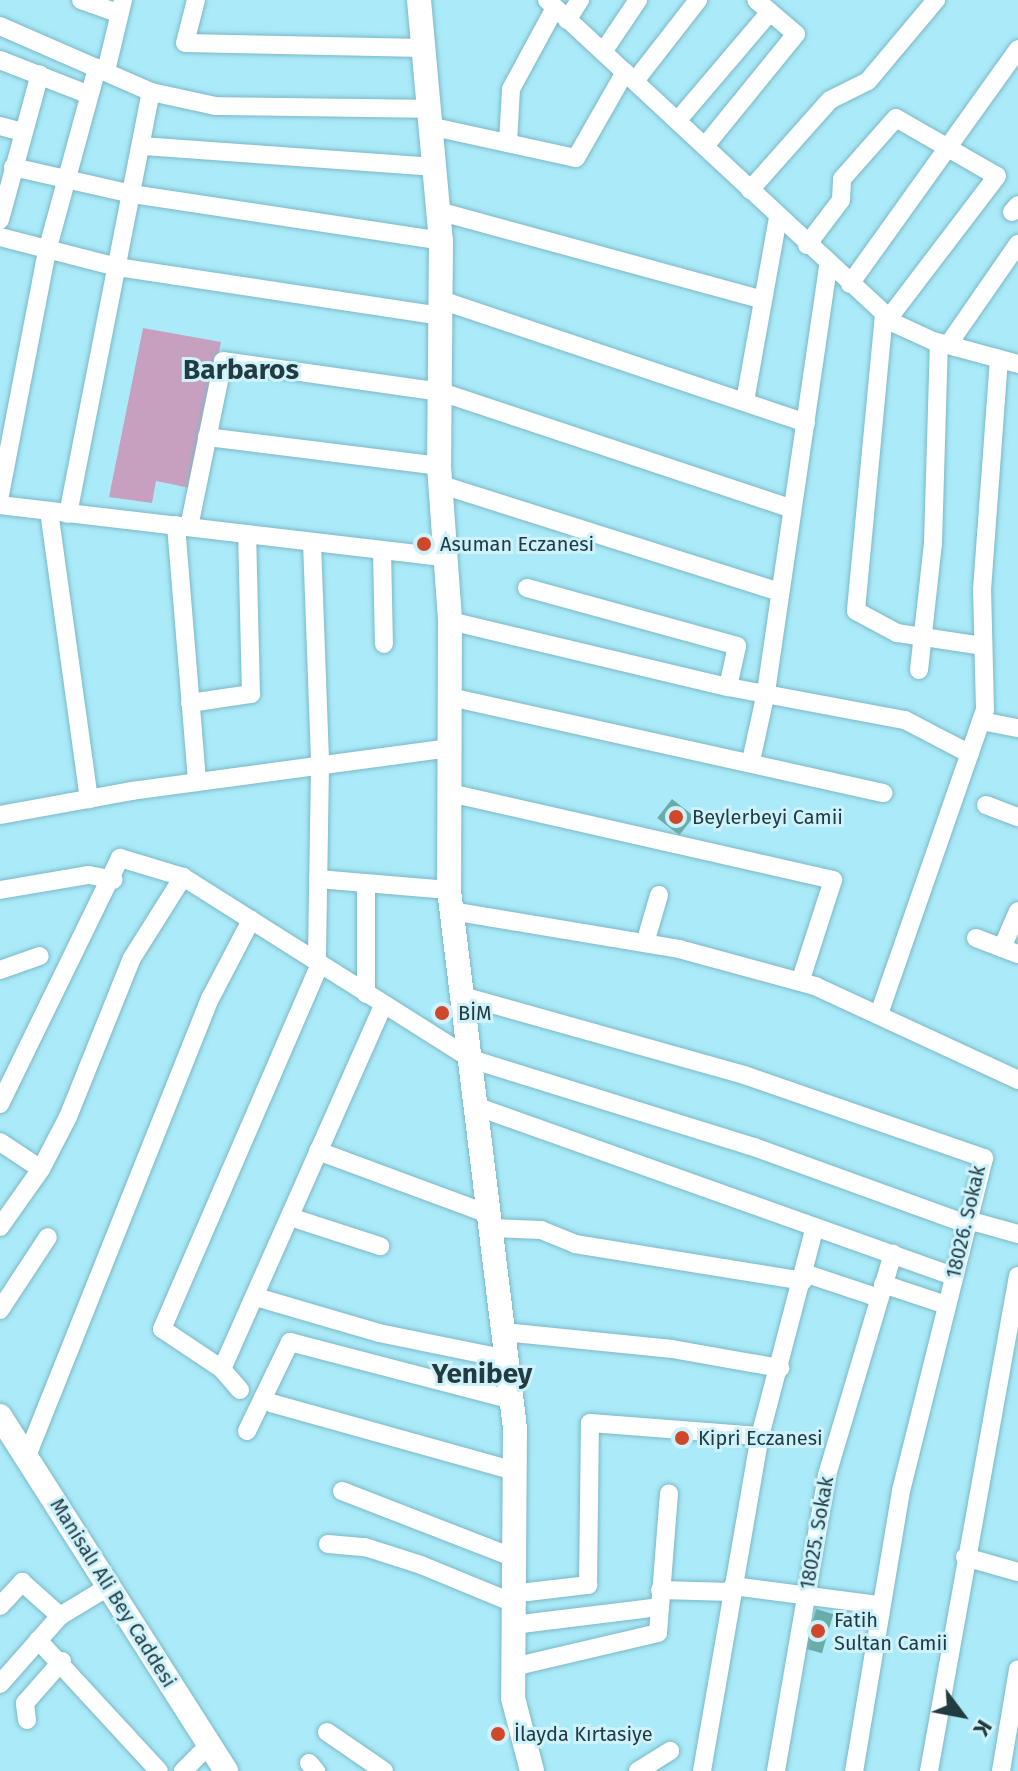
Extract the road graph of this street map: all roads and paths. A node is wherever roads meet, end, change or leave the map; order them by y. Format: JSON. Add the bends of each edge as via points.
{"nodes":[{"id":1,"x":81,"y":0,"type":"edge"},
{"id":2,"x":196,"y":0,"type":"edge"},
{"id":3,"x":419,"y":0,"type":"edge"},
{"id":4,"x":580,"y":0,"type":"edge"},
{"id":5,"x":638,"y":0,"type":"edge"},
{"id":6,"x":698,"y":0,"type":"edge"},
{"id":7,"x":936,"y":0,"type":"edge"},
{"id":8,"x":763,"y":6,"type":"edge"},
{"id":9,"x":122,"y":7,"type":"edge"},
{"id":10,"x":556,"y":9,"type":"edge"},
{"id":11,"x":0,"y":26,"type":"edge"},
{"id":12,"x":423,"y":48,"type":"junction"},
{"id":13,"x":1018,"y":49,"type":"edge"},
{"id":14,"x":603,"y":52,"type":"junction"},
{"id":15,"x":0,"y":60,"type":"edge"},
{"id":16,"x":102,"y":69,"type":"junction"},
{"id":17,"x":40,"y":74,"type":"junction"},
{"id":18,"x":630,"y":76,"type":"junction"},
{"id":19,"x":151,"y":92,"type":"junction"},
{"id":20,"x":87,"y":94,"type":"junction"},
{"id":21,"x":428,"y":117,"type":"junction"},
{"id":22,"x":678,"y":120,"type":"junction"},
{"id":23,"x":0,"y":126,"type":"edge"},
{"id":24,"x":23,"y":132,"type":"junction"},
{"id":25,"x":508,"y":143,"type":"junction"},
{"id":26,"x":143,"y":146,"type":"junction"},
{"id":27,"x":705,"y":146,"type":"junction"},
{"id":28,"x":950,"y":149,"type":"junction"},
{"id":29,"x":13,"y":167,"type":"junction"},
{"id":30,"x":433,"y":167,"type":"junction"},
{"id":31,"x":66,"y":179,"type":"junction"},
{"id":32,"x":750,"y":190,"type":"junction"},
{"id":33,"x":132,"y":194,"type":"junction"},
{"id":34,"x":438,"y":211,"type":"junction"},
{"id":35,"x":778,"y":217,"type":"junction"},
{"id":36,"x":0,"y":220,"type":"edge"},
{"id":37,"x":0,"y":237,"type":"edge"},
{"id":38,"x":441,"y":241,"type":"junction"},
{"id":39,"x":1018,"y":244,"type":"edge"},
{"id":40,"x":807,"y":245,"type":"junction"},
{"id":41,"x":47,"y":251,"type":"junction"},
{"id":42,"x":828,"y":266,"type":"junction"},
{"id":43,"x":117,"y":267,"type":"junction"},
{"id":44,"x":850,"y":284,"type":"junction"},
{"id":45,"x":763,"y":300,"type":"junction"},
{"id":46,"x":441,"y":308,"type":"junction"},
{"id":47,"x":886,"y":316,"type":"junction"},
{"id":48,"x":944,"y":344,"type":"junction"},
{"id":49,"x":999,"y":359,"type":"junction"},
{"id":50,"x":1018,"y":364,"type":"edge"},
{"id":51,"x":441,"y":392,"type":"junction"},
{"id":52,"x":745,"y":401,"type":"junction"},
{"id":53,"x":806,"y":423,"type":"junction"},
{"id":54,"x":207,"y":437,"type":"junction"},
{"id":55,"x":439,"y":475,"type":"junction"},
{"id":56,"x":0,"y":495,"type":"edge"},
{"id":57,"x":0,"y":505,"type":"edge"},
{"id":58,"x":792,"y":509,"type":"junction"},
{"id":59,"x":49,"y":511,"type":"junction"},
{"id":60,"x":68,"y":514,"type":"junction"},
{"id":61,"x":183,"y":526,"type":"junction"},
{"id":62,"x":247,"y":534,"type":"junction"},
{"id":63,"x":312,"y":542,"type":"junction"},
{"id":64,"x":382,"y":551,"type":"junction"},
{"id":65,"x":444,"y":557,"type":"junction"},
{"id":66,"x":527,"y":588,"type":"dead end"},
{"id":67,"x":779,"y":592,"type":"junction"},
{"id":68,"x":450,"y":621,"type":"junction"},
{"id":69,"x":923,"y":637,"type":"junction"},
{"id":70,"x":384,"y":644,"type":"dead end"},
{"id":71,"x":983,"y":646,"type":"junction"},
{"id":72,"x":919,"y":670,"type":"dead end"},
{"id":73,"x":728,"y":687,"type":"junction"},
{"id":74,"x":766,"y":692,"type":"junction"},
{"id":75,"x":450,"y":697,"type":"junction"},
{"id":76,"x":190,"y":703,"type":"junction"},
{"id":77,"x":981,"y":721,"type":"junction"},
{"id":78,"x":1018,"y":728,"type":"edge"},
{"id":79,"x":450,"y":748,"type":"junction"},
{"id":80,"x":970,"y":754,"type":"junction"},
{"id":81,"x":751,"y":761,"type":"junction"},
{"id":82,"x":320,"y":765,"type":"junction"},
{"id":83,"x":197,"y":782,"type":"junction"},
{"id":84,"x":450,"y":793,"type":"junction"},
{"id":85,"x":884,"y":793,"type":"dead end"},
{"id":86,"x":89,"y":799,"type":"junction"},
{"id":87,"x":986,"y":805,"type":"dead end"},
{"id":88,"x":0,"y":815,"type":"edge"},
{"id":89,"x":1018,"y":817,"type":"edge"},
{"id":90,"x":183,"y":877,"type":"junction"},
{"id":91,"x":318,"y":879,"type":"junction"},
{"id":92,"x":114,"y":880,"type":"junction"},
{"id":93,"x":366,"y":884,"type":"junction"},
{"id":94,"x":0,"y":890,"type":"edge"},
{"id":95,"x":659,"y":895,"type":"dead end"},
{"id":96,"x":450,"y":901,"type":"junction"},
{"id":97,"x":1018,"y":911,"type":"edge"},
{"id":98,"x":251,"y":920,"type":"junction"},
{"id":99,"x":976,"y":938,"type":"dead end"},
{"id":100,"x":645,"y":943,"type":"junction"},
{"id":101,"x":1010,"y":951,"type":"edge"},
{"id":102,"x":40,"y":956,"type":"dead end"},
{"id":103,"x":319,"y":964,"type":"junction"},
{"id":104,"x":0,"y":970,"type":"edge"},
{"id":105,"x":800,"y":982,"type":"junction"},
{"id":106,"x":366,"y":994,"type":"junction"},
{"id":107,"x":463,"y":996,"type":"junction"},
{"id":108,"x":383,"y":1005,"type":"junction"},
{"id":109,"x":879,"y":1014,"type":"junction"},
{"id":110,"x":471,"y":1059,"type":"junction"},
{"id":111,"x":1018,"y":1080,"type":"edge"},
{"id":112,"x":0,"y":1104,"type":"edge"},
{"id":113,"x":478,"y":1107,"type":"junction"},
{"id":114,"x":0,"y":1142,"type":"edge"},
{"id":115,"x":318,"y":1151,"type":"junction"},
{"id":116,"x":41,"y":1169,"type":"junction"},
{"id":117,"x":290,"y":1217,"type":"junction"},
{"id":118,"x":492,"y":1222,"type":"junction"},
{"id":119,"x":967,"y":1222,"type":"junction"},
{"id":120,"x":0,"y":1227,"type":"edge"},
{"id":121,"x":815,"y":1227,"type":"junction"},
{"id":122,"x":1018,"y":1234,"type":"edge"},
{"id":123,"x":48,"y":1237,"type":"dead end"},
{"id":124,"x":380,"y":1246,"type":"dead end"},
{"id":125,"x":893,"y":1254,"type":"junction"},
{"id":126,"x":953,"y":1276,"type":"junction"},
{"id":127,"x":1018,"y":1276,"type":"edge"},
{"id":128,"x":804,"y":1277,"type":"junction"},
{"id":129,"x":881,"y":1291,"type":"junction"},
{"id":130,"x":1016,"y":1296,"type":"edge"},
{"id":131,"x":256,"y":1297,"type":"junction"},
{"id":132,"x":946,"y":1305,"type":"junction"},
{"id":133,"x":0,"y":1310,"type":"edge"},
{"id":134,"x":504,"y":1332,"type":"junction"},
{"id":135,"x":507,"y":1359,"type":"junction"},
{"id":136,"x":780,"y":1368,"type":"junction"},
{"id":137,"x":222,"y":1369,"type":"junction"},
{"id":138,"x":240,"y":1390,"type":"dead end"},
{"id":139,"x":512,"y":1400,"type":"junction"},
{"id":140,"x":271,"y":1403,"type":"dead end"},
{"id":141,"x":0,"y":1416,"type":"edge"},
{"id":142,"x":247,"y":1431,"type":"dead end"},
{"id":143,"x":760,"y":1436,"type":"junction"},
{"id":144,"x":27,"y":1456,"type":"junction"},
{"id":145,"x":515,"y":1471,"type":"junction"},
{"id":146,"x":342,"y":1491,"type":"dead end"},
{"id":147,"x":669,"y":1493,"type":"dead end"},
{"id":148,"x":328,"y":1544,"type":"dead end"},
{"id":149,"x":512,"y":1557,"type":"junction"},
{"id":150,"x":965,"y":1557,"type":"junction"},
{"id":151,"x":1018,"y":1572,"type":"edge"},
{"id":152,"x":108,"y":1587,"type":"junction"},
{"id":153,"x":733,"y":1589,"type":"junction"},
{"id":154,"x":806,"y":1597,"type":"junction"},
{"id":155,"x":660,"y":1598,"type":"junction"},
{"id":156,"x":880,"y":1605,"type":"junction"},
{"id":157,"x":0,"y":1606,"type":"edge"},
{"id":158,"x":511,"y":1607,"type":"junction"},
{"id":159,"x":60,"y":1616,"type":"junction"},
{"id":160,"x":38,"y":1640,"type":"junction"},
{"id":161,"x":62,"y":1661,"type":"junction"},
{"id":162,"x":513,"y":1667,"type":"junction"},
{"id":163,"x":1018,"y":1669,"type":"edge"},
{"id":164,"x":0,"y":1684,"type":"edge"},
{"id":165,"x":27,"y":1720,"type":"dead end"},
{"id":166,"x":327,"y":1732,"type":"dead end"},
{"id":167,"x":209,"y":1745,"type":"junction"},
{"id":168,"x":670,"y":1751,"type":"dead end"},
{"id":169,"x":159,"y":1771,"type":"edge"},
{"id":170,"x":183,"y":1771,"type":"edge"},
{"id":171,"x":226,"y":1771,"type":"edge"},
{"id":172,"x":384,"y":1771,"type":"edge"},
{"id":173,"x":532,"y":1771,"type":"edge"},
{"id":174,"x":638,"y":1771,"type":"edge"},
{"id":175,"x":702,"y":1771,"type":"edge"},
{"id":176,"x":776,"y":1771,"type":"edge"},
{"id":177,"x":854,"y":1771,"type":"edge"},
{"id":178,"x":929,"y":1771,"type":"edge"},
{"id":179,"x":1001,"y":1771,"type":"edge"}],
"edges":[{"from":1,"to":9,"type":"street"},
{"from":2,"to":12,"type":"street","via":[[185,43]]},
{"from":3,"to":12,"type":"main road"},
{"from":4,"to":10,"type":"street"},
{"from":5,"to":14,"type":"street"},
{"from":6,"to":18,"type":"street"},
{"from":7,"to":32,"type":"street","via":[[868,81],[830,100]]},
{"from":8,"to":22,"type":"street"},
{"from":8,"to":27,"type":"street","via":[[796,34]]},
{"from":9,"to":16,"type":"street"},
{"from":10,"to":14,"type":"street"},
{"from":10,"to":25,"type":"street","via":[[511,89]]},
{"from":11,"to":16,"type":"street"},
{"from":12,"to":21,"type":"main road"},
{"from":13,"to":28,"type":"street"},
{"from":14,"to":18,"type":"street"},
{"from":15,"to":17,"type":"street"},
{"from":16,"to":19,"type":"street"},
{"from":16,"to":20,"type":"street"},
{"from":17,"to":20,"type":"street"},
{"from":17,"to":24,"type":"street"},
{"from":18,"to":22,"type":"street"},
{"from":18,"to":25,"type":"street","via":[[576,158]]},
{"from":19,"to":21,"type":"street","via":[[215,106]]},
{"from":19,"to":26,"type":"street"},
{"from":20,"to":31,"type":"street"},
{"from":21,"to":25,"type":"street"},
{"from":21,"to":30,"type":"main road"},
{"from":22,"to":27,"type":"street"},
{"from":23,"to":24,"type":"street"},
{"from":24,"to":29,"type":"street"},
{"from":26,"to":30,"type":"street"},
{"from":26,"to":33,"type":"street"},
{"from":27,"to":32,"type":"street"},
{"from":28,"to":40,"type":"street","via":[[896,118],[842,179],[841,200]]},
{"from":28,"to":44,"type":"street"},
{"from":28,"to":47,"type":"street","via":[[997,176]]},
{"from":29,"to":31,"type":"street"},
{"from":29,"to":36,"type":"street"},
{"from":30,"to":34,"type":"main road"},
{"from":31,"to":33,"type":"street"},
{"from":31,"to":41,"type":"street"},
{"from":32,"to":35,"type":"street"},
{"from":33,"to":38,"type":"street"},
{"from":33,"to":43,"type":"street"},
{"from":34,"to":38,"type":"main road"},
{"from":34,"to":45,"type":"street"},
{"from":35,"to":40,"type":"street"},
{"from":35,"to":45,"type":"street"},
{"from":37,"to":41,"type":"street"},
{"from":38,"to":46,"type":"main road"},
{"from":39,"to":48,"type":"street"},
{"from":40,"to":42,"type":"street"},
{"from":41,"to":43,"type":"street"},
{"from":41,"to":56,"type":"street"},
{"from":42,"to":44,"type":"street"},
{"from":42,"to":53,"type":"street"},
{"from":43,"to":46,"type":"street"},
{"from":43,"to":60,"type":"street"},
{"from":44,"to":47,"type":"street"},
{"from":45,"to":52,"type":"street"},
{"from":46,"to":51,"type":"main road"},
{"from":46,"to":52,"type":"street"},
{"from":47,"to":48,"type":"street"},
{"from":47,"to":69,"type":"street","via":[[856,611],[897,633]]},
{"from":48,"to":49,"type":"street"},
{"from":48,"to":69,"type":"street"},
{"from":49,"to":50,"type":"street"},
{"from":49,"to":71,"type":"street","via":[[982,590]]},
{"from":51,"to":54,"type":"street","via":[[223,361]]},
{"from":51,"to":55,"type":"main road"},
{"from":51,"to":58,"type":"street"},
{"from":52,"to":53,"type":"street"},
{"from":53,"to":58,"type":"street"},
{"from":54,"to":55,"type":"street"},
{"from":54,"to":61,"type":"street"},
{"from":55,"to":65,"type":"main road"},
{"from":55,"to":67,"type":"street"},
{"from":57,"to":59,"type":"street"},
{"from":58,"to":67,"type":"street"},
{"from":59,"to":60,"type":"street"},
{"from":59,"to":86,"type":"street"},
{"from":60,"to":61,"type":"street"},
{"from":61,"to":62,"type":"street"},
{"from":61,"to":76,"type":"street"},
{"from":62,"to":63,"type":"street"},
{"from":62,"to":76,"type":"street","via":[[251,694]]},
{"from":63,"to":64,"type":"street"},
{"from":63,"to":82,"type":"street"},
{"from":64,"to":65,"type":"street"},
{"from":64,"to":70,"type":"street"},
{"from":65,"to":68,"type":"main road"},
{"from":66,"to":73,"type":"street","via":[[737,646]]},
{"from":67,"to":74,"type":"street"},
{"from":68,"to":73,"type":"street"},
{"from":68,"to":75,"type":"main road"},
{"from":69,"to":71,"type":"street"},
{"from":69,"to":72,"type":"street"},
{"from":71,"to":77,"type":"street"},
{"from":73,"to":74,"type":"street"},
{"from":74,"to":80,"type":"street","via":[[905,720]]},
{"from":74,"to":81,"type":"street"},
{"from":75,"to":79,"type":"main road"},
{"from":75,"to":81,"type":"street"},
{"from":76,"to":83,"type":"street"},
{"from":77,"to":78,"type":"street"},
{"from":77,"to":80,"type":"street"},
{"from":79,"to":82,"type":"street"},
{"from":79,"to":84,"type":"main road"},
{"from":80,"to":109,"type":"street"},
{"from":81,"to":85,"type":"street"},
{"from":82,"to":83,"type":"street"},
{"from":82,"to":91,"type":"street"},
{"from":83,"to":86,"type":"street"},
{"from":84,"to":96,"type":"main road"},
{"from":84,"to":105,"type":"street","via":[[833,880]]},
{"from":86,"to":88,"type":"street"},
{"from":87,"to":89,"type":"street"},
{"from":90,"to":92,"type":"street","via":[[120,858]]},
{"from":90,"to":98,"type":"street"},
{"from":90,"to":116,"type":"street","via":[[132,958],[68,1117]]},
{"from":91,"to":93,"type":"street"},
{"from":91,"to":103,"type":"street"},
{"from":92,"to":94,"type":"street","via":[[89,875]]},
{"from":92,"to":112,"type":"street"},
{"from":93,"to":96,"type":"street"},
{"from":93,"to":106,"type":"street"},
{"from":95,"to":100,"type":"street"},
{"from":96,"to":100,"type":"street"},
{"from":96,"to":107,"type":"main road"},
{"from":97,"to":101,"type":"street"},
{"from":98,"to":103,"type":"street"},
{"from":98,"to":144,"type":"street","via":[[211,997]]},
{"from":99,"to":101,"type":"street"},
{"from":100,"to":105,"type":"street"},
{"from":102,"to":104,"type":"street"},
{"from":103,"to":106,"type":"street"},
{"from":103,"to":137,"type":"street","via":[[162,1329]]},
{"from":105,"to":109,"type":"street"},
{"from":106,"to":108,"type":"street"},
{"from":107,"to":110,"type":"main road"},
{"from":107,"to":119,"type":"street","name":"18026. Sokak","via":[[744,1075],[984,1158]]},
{"from":108,"to":110,"type":"street"},
{"from":108,"to":115,"type":"street"},
{"from":109,"to":111,"type":"street"},
{"from":110,"to":113,"type":"main road"},
{"from":110,"to":119,"type":"street","via":[[754,1147]]},
{"from":113,"to":118,"type":"main road"},
{"from":113,"to":121,"type":"street"},
{"from":114,"to":116,"type":"street"},
{"from":115,"to":117,"type":"street"},
{"from":115,"to":118,"type":"street"},
{"from":116,"to":120,"type":"street"},
{"from":117,"to":124,"type":"street"},
{"from":117,"to":131,"type":"street"},
{"from":118,"to":128,"type":"street","via":[[541,1230],[575,1244]]},
{"from":118,"to":134,"type":"main road"},
{"from":119,"to":122,"type":"street"},
{"from":119,"to":126,"type":"street","name":"18026. Sokak"},
{"from":121,"to":125,"type":"street"},
{"from":121,"to":128,"type":"street"},
{"from":123,"to":133,"type":"street"},
{"from":125,"to":126,"type":"street"},
{"from":125,"to":129,"type":"street","name":"18025. Sokak"},
{"from":126,"to":132,"type":"street","name":"18026. Sokak"},
{"from":127,"to":130,"type":"street"},
{"from":128,"to":129,"type":"street"},
{"from":128,"to":136,"type":"street"},
{"from":129,"to":132,"type":"street"},
{"from":129,"to":154,"type":"street","name":"18025. Sokak","via":[[827,1475]]},
{"from":130,"to":150,"type":"street"},
{"from":131,"to":135,"type":"street","via":[[379,1333]]},
{"from":131,"to":137,"type":"street"},
{"from":132,"to":156,"type":"street","name":"18026. Sokak"},
{"from":134,"to":135,"type":"main road"},
{"from":134,"to":136,"type":"street","via":[[672,1349]]},
{"from":135,"to":139,"type":"main road"},
{"from":136,"to":143,"type":"street"},
{"from":137,"to":138,"type":"street"},
{"from":139,"to":142,"type":"street","via":[[290,1342]]},
{"from":139,"to":145,"type":"main road"},
{"from":140,"to":145,"type":"street"},
{"from":141,"to":144,"type":"main road","name":"Manisalı Ali Bey Caddesi"},
{"from":143,"to":153,"type":"street"},
{"from":143,"to":158,"type":"street","via":[[590,1423],[588,1585]]},
{"from":144,"to":152,"type":"main road","name":"Manisalı Ali Bey Caddesi"},
{"from":145,"to":149,"type":"main road"},
{"from":146,"to":149,"type":"street"},
{"from":147,"to":155,"type":"street"},
{"from":148,"to":158,"type":"street","via":[[365,1547],[421,1565]]},
{"from":149,"to":158,"type":"main road"},
{"from":150,"to":151,"type":"street"},
{"from":150,"to":178,"type":"street"},
{"from":152,"to":159,"type":"street"},
{"from":152,"to":167,"type":"main road","name":"Manisalı Ali Bey Caddesi"},
{"from":153,"to":154,"type":"street"},
{"from":153,"to":155,"type":"street"},
{"from":153,"to":175,"type":"street"},
{"from":154,"to":156,"type":"street"},
{"from":154,"to":176,"type":"street","name":"18025. Sokak"},
{"from":155,"to":158,"type":"street"},
{"from":155,"to":162,"type":"street","via":[[658,1633]]},
{"from":156,"to":177,"type":"street","name":"18026. Sokak"},
{"from":157,"to":159,"type":"street","via":[[22,1582]]},
{"from":158,"to":162,"type":"main road"},
{"from":159,"to":160,"type":"street"},
{"from":160,"to":161,"type":"street"},
{"from":160,"to":164,"type":"street"},
{"from":161,"to":165,"type":"street","via":[[25,1703]]},
{"from":161,"to":169,"type":"street"},
{"from":162,"to":173,"type":"main road","via":[[513,1698]]},
{"from":163,"to":179,"type":"street"},
{"from":166,"to":172,"type":"street"},
{"from":167,"to":170,"type":"street"},
{"from":167,"to":171,"type":"main road","name":"Manisalı Ali Bey Caddesi"},
{"from":168,"to":174,"type":"street"}]}
